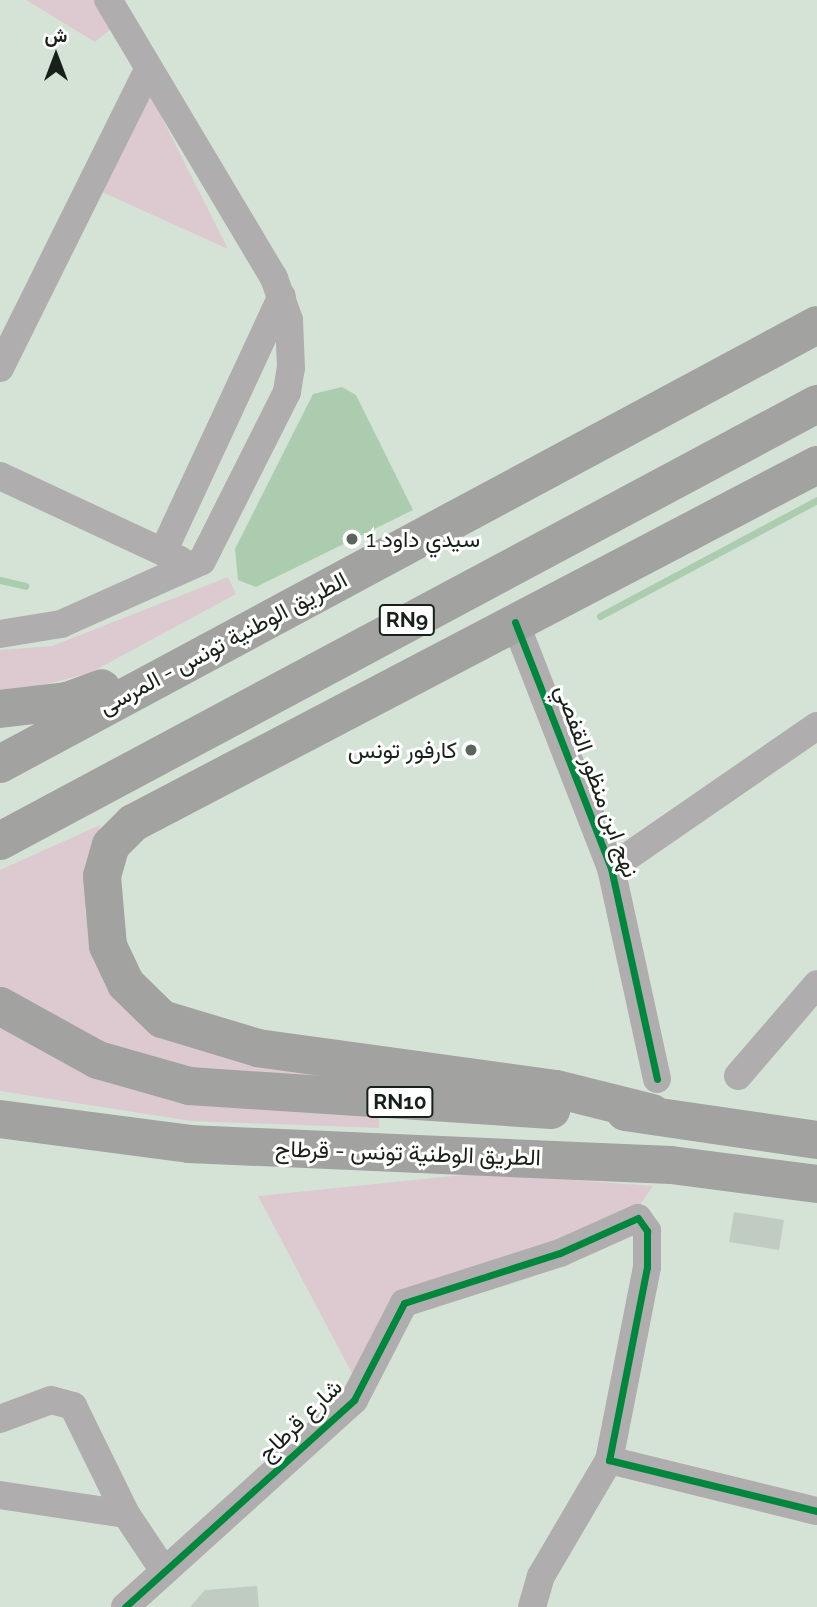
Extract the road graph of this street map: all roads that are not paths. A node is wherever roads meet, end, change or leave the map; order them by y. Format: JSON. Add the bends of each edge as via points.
{"nodes":[{"id":1,"x":107,"y":0,"type":"edge"},
{"id":2,"x":148,"y":70,"type":"junction"},
{"id":3,"x":282,"y":296,"type":"junction"},
{"id":4,"x":817,"y":325,"type":"edge"},
{"id":5,"x":0,"y":368,"type":"edge"},
{"id":6,"x":817,"y":404,"type":"edge"},
{"id":7,"x":817,"y":465,"type":"edge"},
{"id":8,"x":0,"y":476,"type":"edge"},
{"id":9,"x":163,"y":552,"type":"junction"},
{"id":10,"x":195,"y":566,"type":"junction"},
{"id":11,"x":515,"y":622,"type":"junction"},
{"id":12,"x":0,"y":634,"type":"edge"},
{"id":13,"x":215,"y":645,"type":"junction"},
{"id":14,"x":0,"y":709,"type":"edge"},
{"id":15,"x":817,"y":726,"type":"edge"},
{"id":16,"x":281,"y":741,"type":"junction"},
{"id":17,"x":0,"y":764,"type":"edge"},
{"id":18,"x":0,"y":841,"type":"edge"},
{"id":19,"x":0,"y":851,"type":"edge"},
{"id":20,"x":611,"y":867,"type":"junction"},
{"id":21,"x":817,"y":984,"type":"edge"},
{"id":22,"x":0,"y":1006,"type":"edge"},
{"id":23,"x":738,"y":1076,"type":"dead end"},
{"id":24,"x":654,"y":1096,"type":"junction"},
{"id":25,"x":0,"y":1119,"type":"edge"},
{"id":26,"x":817,"y":1140,"type":"edge"},
{"id":27,"x":817,"y":1184,"type":"edge"},
{"id":28,"x":0,"y":1419,"type":"edge"},
{"id":29,"x":609,"y":1460,"type":"junction"},
{"id":30,"x":0,"y":1495,"type":"edge"},
{"id":31,"x":817,"y":1511,"type":"edge"},
{"id":32,"x":126,"y":1514,"type":"junction"},
{"id":33,"x":164,"y":1571,"type":"junction"},
{"id":34,"x":125,"y":1607,"type":"edge"},
{"id":35,"x":532,"y":1607,"type":"edge"}],
"edges":[{"from":1,"to":2,"type":"street"},
{"from":2,"to":3,"type":"street"},
{"from":2,"to":5,"type":"street"},
{"from":3,"to":9,"type":"street"},
{"from":3,"to":10,"type":"street","via":[[292,344],[287,392],[214,544]]},
{"from":4,"to":13,"type":"highway","name":"الطريق الوطنية تونس - المرسى"},
{"from":6,"to":18,"type":"highway","number":"RN9"},
{"from":7,"to":11,"type":"highway"},
{"from":8,"to":9,"type":"street"},
{"from":9,"to":10,"type":"street"},
{"from":10,"to":12,"type":"street","via":[[61,624]]},
{"from":11,"to":16,"type":"highway"},
{"from":11,"to":20,"type":"street","name":"نهج ابن منظور القفصي"},
{"from":13,"to":14,"type":"highway","via":[[66,701]]},
{"from":13,"to":17,"type":"highway","name":"الطريق الوطنية تونس - المرسى"},
{"from":15,"to":20,"type":"street"},
{"from":16,"to":19,"type":"highway"},
{"from":16,"to":24,"type":"highway","via":[[134,823],[111,845],[100,909],[126,984],[162,1019],[210,1039],[556,1089]]},
{"from":20,"to":24,"type":"street","name":"نهج ابن منظور القفصي"},
{"from":21,"to":23,"type":"street"},
{"from":22,"to":24,"type":"highway","name":"الطريق الوطنية تونس - قرطاج","number":"RN10","via":[[98,1059],[190,1086]]},
{"from":24,"to":26,"type":"highway","name":"الطريق الوطنية تونس - قرطاج","number":"RN10"},
{"from":25,"to":27,"type":"highway","name":"الطريق الوطنية تونس - قرطاج","number":"RN10","via":[[190,1144],[659,1164]]},
{"from":28,"to":32,"type":"street","via":[[51,1400],[73,1406]]},
{"from":29,"to":31,"type":"street"},
{"from":29,"to":33,"type":"street","name":"شارع قرطاج","via":[[647,1267],[647,1231],[638,1218],[560,1253],[404,1303],[354,1400]]},
{"from":29,"to":35,"type":"street","via":[[541,1576]]},
{"from":30,"to":32,"type":"street"},
{"from":32,"to":33,"type":"street"},
{"from":33,"to":34,"type":"street","name":"شارع قرطاج"}]}
